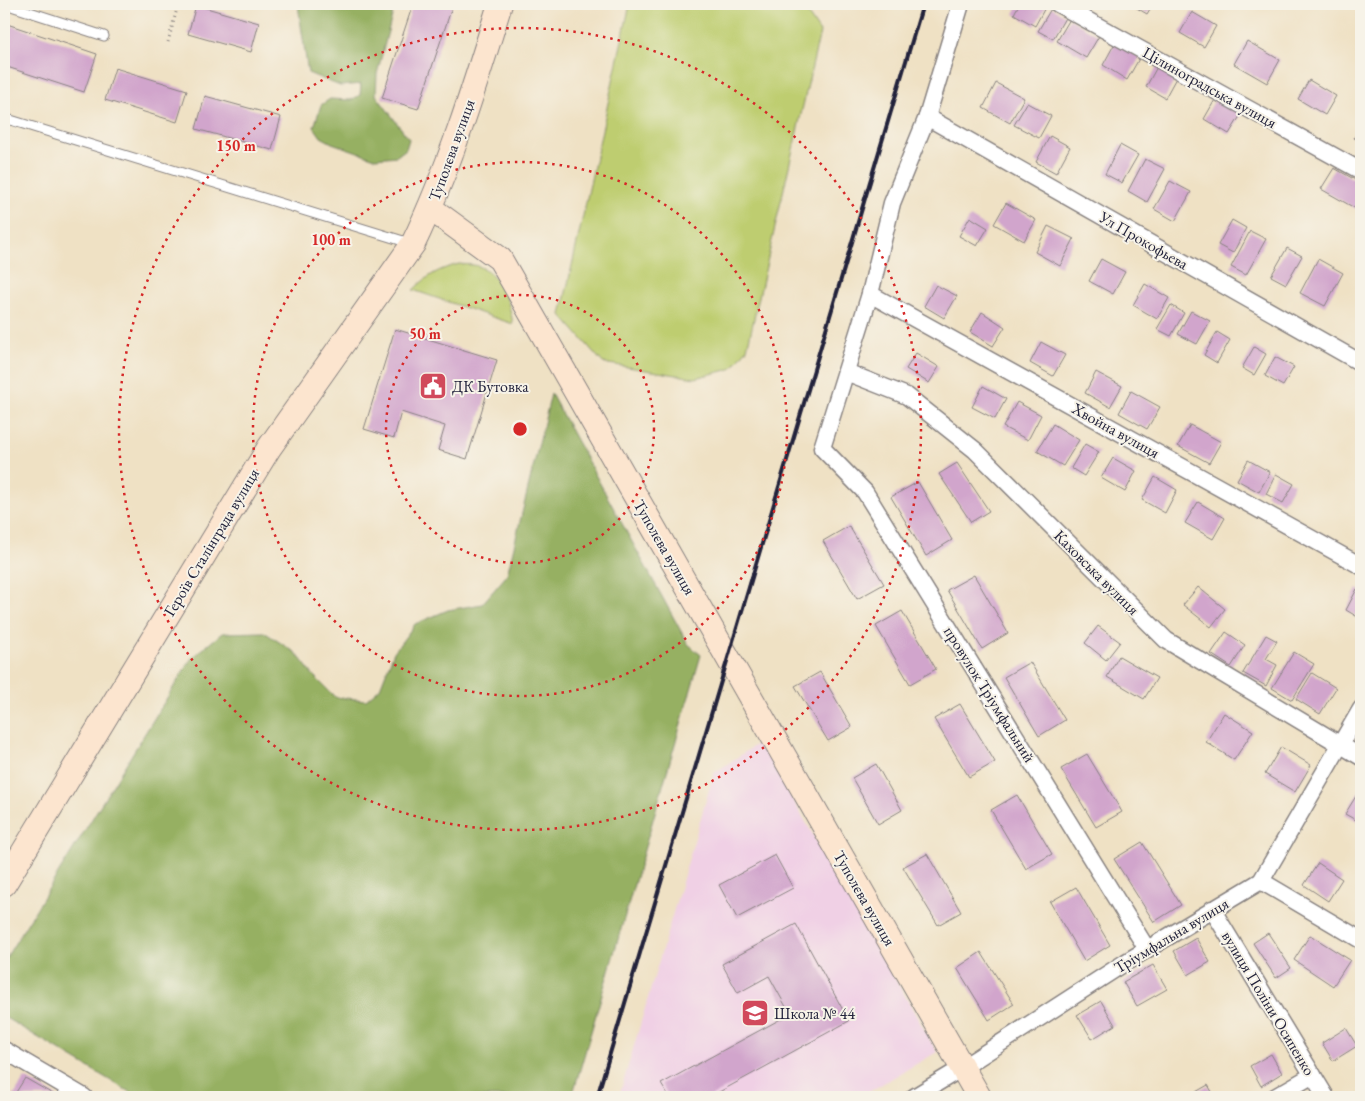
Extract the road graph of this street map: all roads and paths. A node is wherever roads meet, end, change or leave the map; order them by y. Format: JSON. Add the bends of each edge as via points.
{"nodes":[{"id":1,"x":5,"y":4,"type":"edge"},
{"id":2,"x":180,"y":4,"type":"edge"},
{"id":3,"x":500,"y":4,"type":"edge"},
{"id":4,"x":961,"y":4,"type":"edge"},
{"id":5,"x":1058,"y":4,"type":"edge"},
{"id":6,"x":104,"y":36,"type":"dead end"},
{"id":7,"x":168,"y":42,"type":"dead end"},
{"id":8,"x":927,"y":117,"type":"junction"},
{"id":9,"x":4,"y":118,"type":"edge"},
{"id":10,"x":1361,"y":171,"type":"edge"},
{"id":11,"x":430,"y":208,"type":"junction"},
{"id":12,"x":413,"y":244,"type":"junction"},
{"id":13,"x":870,"y":294,"type":"junction"},
{"id":14,"x":1361,"y":363,"type":"edge"},
{"id":15,"x":846,"y":372,"type":"junction"},
{"id":16,"x":1361,"y":566,"type":"edge"},
{"id":17,"x":1361,"y":709,"type":"edge"},
{"id":18,"x":1340,"y":745,"type":"junction"},
{"id":19,"x":1361,"y":757,"type":"edge"},
{"id":20,"x":1261,"y":881,"type":"junction"},
{"id":21,"x":4,"y":884,"type":"edge"},
{"id":22,"x":1212,"y":909,"type":"junction"},
{"id":23,"x":1361,"y":940,"type":"edge"},
{"id":24,"x":1147,"y":949,"type":"junction"},
{"id":25,"x":4,"y":1050,"type":"edge"},
{"id":26,"x":962,"y":1068,"type":"junction"},
{"id":27,"x":1313,"y":1075,"type":"junction"},
{"id":28,"x":84,"y":1097,"type":"edge"},
{"id":29,"x":914,"y":1097,"type":"edge"},
{"id":30,"x":980,"y":1097,"type":"edge"},
{"id":31,"x":1275,"y":1097,"type":"edge"},
{"id":32,"x":1326,"y":1097,"type":"edge"}],
"edges":[{"from":1,"to":6,"type":"lane"},
{"from":2,"to":7,"type":"path"},
{"from":3,"to":11,"type":"street","name":"Туполєва вулиця","via":[[465,117]]},
{"from":4,"to":8,"type":"street"},
{"from":5,"to":10,"type":"street","name":"Цілиноградська вулиця"},
{"from":8,"to":13,"type":"street","via":[[892,203]]},
{"from":8,"to":14,"type":"street","name":"Ул Прокофьева"},
{"from":9,"to":12,"type":"lane"},
{"from":11,"to":12,"type":"street","name":"Героїв Сталінграда вулиця"},
{"from":11,"to":26,"type":"street","name":"Туполєва вулиця","via":[[500,259]]},
{"from":12,"to":21,"type":"street","name":"Героїв Сталінграда вулиця","via":[[269,448]]},
{"from":13,"to":15,"type":"street"},
{"from":13,"to":16,"type":"street","name":"Хвойна вулиця"},
{"from":15,"to":18,"type":"street","name":"Каховська вулиця","via":[[906,396],[975,450],[1166,640]]},
{"from":15,"to":24,"type":"street","name":"провулок Тріумфальний","via":[[822,448],[865,492]]},
{"from":17,"to":18,"type":"street"},
{"from":18,"to":19,"type":"street","name":"Каховська вулиця"},
{"from":18,"to":20,"type":"street"},
{"from":20,"to":22,"type":"street","name":"Тріумфальна вулиця"},
{"from":20,"to":23,"type":"street"},
{"from":22,"to":24,"type":"street","name":"Тріумфальна вулиця"},
{"from":22,"to":27,"type":"street","name":"вулиця Поліни Осипенко"},
{"from":24,"to":26,"type":"street","name":"Тріумфальна вулиця"},
{"from":25,"to":28,"type":"street"},
{"from":26,"to":29,"type":"street","name":"Тріумфальна вулиця"},
{"from":26,"to":30,"type":"street","name":"Туполєва вулиця"},
{"from":27,"to":31,"type":"street"},
{"from":27,"to":32,"type":"street","name":"вулиця Поліни Осипенко"}]}
